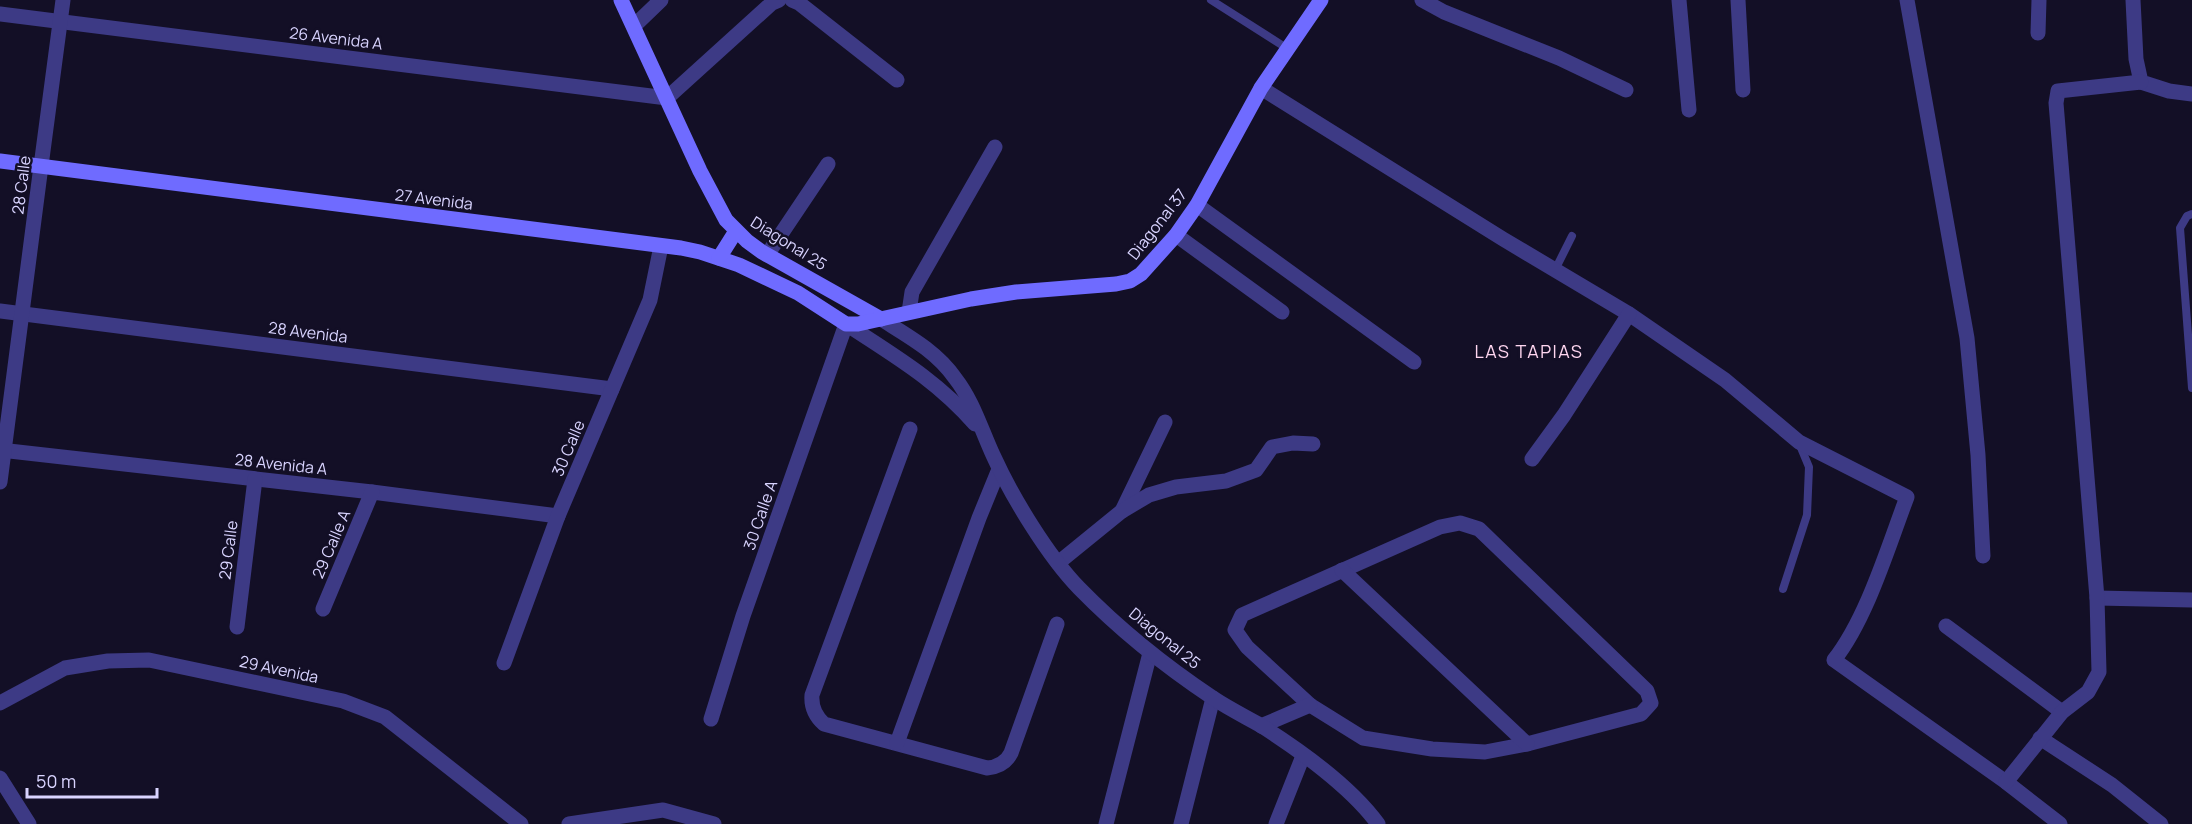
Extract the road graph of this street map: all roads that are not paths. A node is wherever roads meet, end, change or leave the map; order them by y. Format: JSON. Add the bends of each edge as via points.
{"nodes":[{"id":1,"x":63,"y":0,"type":"edge"},
{"id":2,"x":621,"y":0,"type":"edge"},
{"id":3,"x":662,"y":0,"type":"edge"},
{"id":4,"x":779,"y":0,"type":"edge"},
{"id":5,"x":792,"y":0,"type":"edge"},
{"id":6,"x":1211,"y":0,"type":"edge"},
{"id":7,"x":1321,"y":0,"type":"edge"},
{"id":8,"x":1422,"y":0,"type":"edge"},
{"id":9,"x":1679,"y":0,"type":"edge"},
{"id":10,"x":1738,"y":0,"type":"edge"},
{"id":11,"x":1907,"y":0,"type":"edge"},
{"id":12,"x":2039,"y":0,"type":"edge"},
{"id":13,"x":2133,"y":0,"type":"edge"},
{"id":14,"x":0,"y":14,"type":"edge"},
{"id":15,"x":60,"y":21,"type":"junction"},
{"id":16,"x":634,"y":26,"type":"junction"},
{"id":17,"x":2038,"y":33,"type":"dead end"},
{"id":18,"x":1287,"y":49,"type":"junction"},
{"id":19,"x":897,"y":80,"type":"dead end"},
{"id":20,"x":2141,"y":82,"type":"junction"},
{"id":21,"x":1261,"y":88,"type":"junction"},
{"id":22,"x":1626,"y":90,"type":"dead end"},
{"id":23,"x":1743,"y":90,"type":"dead end"},
{"id":24,"x":2192,"y":94,"type":"edge"},
{"id":25,"x":668,"y":98,"type":"junction"},
{"id":26,"x":1689,"y":110,"type":"dead end"},
{"id":27,"x":995,"y":147,"type":"dead end"},
{"id":28,"x":0,"y":161,"type":"edge"},
{"id":29,"x":828,"y":164,"type":"dead end"},
{"id":30,"x":41,"y":166,"type":"junction"},
{"id":31,"x":1197,"y":205,"type":"junction"},
{"id":32,"x":2192,"y":214,"type":"edge"},
{"id":33,"x":736,"y":231,"type":"junction"},
{"id":34,"x":1176,"y":235,"type":"junction"},
{"id":35,"x":1572,"y":236,"type":"dead end"},
{"id":36,"x":661,"y":246,"type":"junction"},
{"id":37,"x":767,"y":255,"type":"junction"},
{"id":38,"x":719,"y":258,"type":"junction"},
{"id":39,"x":1555,"y":270,"type":"junction"},
{"id":40,"x":0,"y":311,"type":"edge"},
{"id":41,"x":909,"y":312,"type":"junction"},
{"id":42,"x":1282,"y":312,"type":"dead end"},
{"id":43,"x":22,"y":313,"type":"junction"},
{"id":44,"x":1629,"y":314,"type":"junction"},
{"id":45,"x":881,"y":319,"type":"junction"},
{"id":46,"x":846,"y":324,"type":"junction"},
{"id":47,"x":1414,"y":362,"type":"dead end"},
{"id":48,"x":2192,"y":388,"type":"edge"},
{"id":49,"x":612,"y":389,"type":"junction"},
{"id":50,"x":1165,"y":422,"type":"dead end"},
{"id":51,"x":910,"y":429,"type":"dead end"},
{"id":52,"x":981,"y":431,"type":"junction"},
{"id":53,"x":1799,"y":442,"type":"junction"},
{"id":54,"x":1313,"y":444,"type":"dead end"},
{"id":55,"x":2,"y":450,"type":"edge"},
{"id":56,"x":1532,"y":459,"type":"dead end"},
{"id":57,"x":999,"y":469,"type":"junction"},
{"id":58,"x":255,"y":479,"type":"junction"},
{"id":59,"x":0,"y":482,"type":"edge"},
{"id":60,"x":372,"y":492,"type":"junction"},
{"id":61,"x":1122,"y":511,"type":"junction"},
{"id":62,"x":558,"y":516,"type":"junction"},
{"id":63,"x":1983,"y":556,"type":"dead end"},
{"id":64,"x":1058,"y":563,"type":"junction"},
{"id":65,"x":1342,"y":570,"type":"junction"},
{"id":66,"x":1783,"y":589,"type":"dead end"},
{"id":67,"x":2097,"y":598,"type":"junction"},
{"id":68,"x":2192,"y":600,"type":"edge"},
{"id":69,"x":323,"y":609,"type":"dead end"},
{"id":70,"x":1057,"y":624,"type":"dead end"},
{"id":71,"x":1946,"y":626,"type":"dead end"},
{"id":72,"x":237,"y":627,"type":"dead end"},
{"id":73,"x":1150,"y":653,"type":"junction"},
{"id":74,"x":504,"y":663,"type":"dead end"},
{"id":75,"x":1213,"y":698,"type":"junction"},
{"id":76,"x":0,"y":704,"type":"edge"},
{"id":77,"x":1310,"y":705,"type":"junction"},
{"id":78,"x":2062,"y":712,"type":"junction"},
{"id":79,"x":711,"y":719,"type":"dead end"},
{"id":80,"x":1261,"y":726,"type":"junction"},
{"id":81,"x":2040,"y":738,"type":"junction"},
{"id":82,"x":897,"y":743,"type":"junction"},
{"id":83,"x":1527,"y":744,"type":"junction"},
{"id":84,"x":1303,"y":756,"type":"junction"},
{"id":85,"x":0,"y":777,"type":"edge"},
{"id":86,"x":2006,"y":782,"type":"junction"},
{"id":87,"x":661,"y":817,"type":"edge"},
{"id":88,"x":29,"y":824,"type":"edge"},
{"id":89,"x":521,"y":824,"type":"edge"},
{"id":90,"x":569,"y":824,"type":"edge"},
{"id":91,"x":714,"y":824,"type":"edge"},
{"id":92,"x":1106,"y":824,"type":"edge"},
{"id":93,"x":1181,"y":824,"type":"edge"},
{"id":94,"x":1276,"y":824,"type":"edge"},
{"id":95,"x":1378,"y":824,"type":"edge"},
{"id":96,"x":2060,"y":824,"type":"edge"},
{"id":97,"x":2161,"y":824,"type":"edge"}],
"edges":[{"from":1,"to":15,"type":"street","name":"28 Calle"},
{"from":2,"to":16,"type":"main road","name":"Diagonal 25"},
{"from":3,"to":16,"type":"street"},
{"from":4,"to":25,"type":"street","via":[[771,3]]},
{"from":5,"to":19,"type":"street"},
{"from":6,"to":18,"type":"lane"},
{"from":7,"to":18,"type":"main road","name":"Diagonal 37"},
{"from":8,"to":22,"type":"street"},
{"from":9,"to":26,"type":"street"},
{"from":10,"to":23,"type":"street"},
{"from":11,"to":63,"type":"street","via":[[1967,339]]},
{"from":12,"to":17,"type":"street"},
{"from":13,"to":20,"type":"street"},
{"from":14,"to":15,"type":"street","name":"26 Avenida A"},
{"from":15,"to":25,"type":"street","name":"26 Avenida A"},
{"from":15,"to":30,"type":"street","name":"28 Calle"},
{"from":16,"to":25,"type":"main road","name":"Diagonal 25"},
{"from":18,"to":21,"type":"main road","name":"Diagonal 37"},
{"from":20,"to":24,"type":"street","via":[[2169,92]]},
{"from":20,"to":67,"type":"street","via":[[2058,91],[2056,103]]},
{"from":21,"to":31,"type":"main road","name":"Diagonal 37"},
{"from":21,"to":39,"type":"street"},
{"from":25,"to":33,"type":"main road","name":"Diagonal 25","via":[[711,192]]},
{"from":27,"to":41,"type":"street","via":[[912,292]]},
{"from":28,"to":30,"type":"main road","name":"27 Avenida"},
{"from":29,"to":37,"type":"street"},
{"from":30,"to":36,"type":"main road","name":"27 Avenida"},
{"from":30,"to":43,"type":"street","name":"28 Calle"},
{"from":31,"to":34,"type":"main road","name":"Diagonal 37"},
{"from":31,"to":47,"type":"street"},
{"from":32,"to":48,"type":"lane","via":[[2180,228]]},
{"from":33,"to":37,"type":"main road","name":"Diagonal 25"},
{"from":33,"to":38,"type":"main road"},
{"from":34,"to":41,"type":"main road","name":"Diagonal 37","via":[[1141,274],[1122,283],[1016,292]]},
{"from":34,"to":42,"type":"street"},
{"from":35,"to":39,"type":"lane"},
{"from":36,"to":38,"type":"main road","name":"27 Avenida"},
{"from":36,"to":49,"type":"street","name":"30 Calle","via":[[650,300]]},
{"from":37,"to":45,"type":"main road","name":"Diagonal 25"},
{"from":38,"to":46,"type":"main road","name":"27 Avenida","via":[[798,293]]},
{"from":39,"to":44,"type":"street"},
{"from":40,"to":43,"type":"street","name":"28 Avenida"},
{"from":41,"to":45,"type":"main road","name":"Diagonal 37"},
{"from":43,"to":49,"type":"street","name":"28 Avenida"},
{"from":43,"to":55,"type":"street","name":"28 Calle"},
{"from":44,"to":53,"type":"street","via":[[1725,380]]},
{"from":44,"to":56,"type":"street"},
{"from":45,"to":46,"type":"main road","name":"Diagonal 37"},
{"from":45,"to":52,"type":"street","name":"Diagonal 25","via":[[942,362],[966,394]]},
{"from":46,"to":52,"type":"street","name":"Diagonal 25","via":[[924,375]]},
{"from":46,"to":79,"type":"street","name":"30 Calle A","via":[[743,616]]},
{"from":49,"to":62,"type":"street","name":"30 Calle"},
{"from":50,"to":61,"type":"street"},
{"from":51,"to":82,"type":"street","via":[[812,701],[815,714],[824,724]]},
{"from":52,"to":57,"type":"street","name":"Diagonal 25"},
{"from":53,"to":66,"type":"lane","via":[[1809,467],[1807,515]]},
{"from":53,"to":86,"type":"street","via":[[1907,496],[1861,614],[1834,660]]},
{"from":54,"to":61,"type":"street","via":[[1272,447],[1256,470],[1226,481],[1176,487],[1149,495]]},
{"from":55,"to":58,"type":"street","name":"28 Avenida A"},
{"from":55,"to":59,"type":"street","name":"28 Calle"},
{"from":57,"to":64,"type":"street","name":"Diagonal 25"},
{"from":57,"to":82,"type":"street"},
{"from":58,"to":60,"type":"street","name":"28 Avenida A"},
{"from":58,"to":72,"type":"street","name":"29 Calle"},
{"from":60,"to":62,"type":"street","name":"28 Avenida A"},
{"from":60,"to":69,"type":"street","name":"29 Calle A"},
{"from":61,"to":64,"type":"street"},
{"from":62,"to":74,"type":"street","name":"30 Calle"},
{"from":64,"to":73,"type":"street","name":"Diagonal 25","via":[[1079,588]]},
{"from":65,"to":77,"type":"street","via":[[1242,615],[1235,630],[1247,647]]},
{"from":65,"to":83,"type":"street"},
{"from":65,"to":83,"type":"street","via":[[1440,527],[1460,523],[1479,529],[1647,690],[1651,703],[1641,714]]},
{"from":67,"to":68,"type":"street"},
{"from":67,"to":78,"type":"street","via":[[2099,672],[2088,692]]},
{"from":70,"to":82,"type":"street","via":[[1004,763],[987,768]]},
{"from":71,"to":78,"type":"street"},
{"from":73,"to":75,"type":"street","name":"Diagonal 25"},
{"from":73,"to":92,"type":"street"},
{"from":75,"to":80,"type":"street","name":"Diagonal 25"},
{"from":75,"to":93,"type":"street"},
{"from":76,"to":89,"type":"street","name":"29 Avenida","via":[[65,668],[149,660],[343,701],[385,717]]},
{"from":77,"to":80,"type":"street"},
{"from":77,"to":83,"type":"street","via":[[1363,738],[1432,749],[1485,752]]},
{"from":78,"to":81,"type":"street"},
{"from":80,"to":84,"type":"street","name":"Diagonal 25"},
{"from":81,"to":86,"type":"street"},
{"from":81,"to":97,"type":"street","via":[[2112,785]]},
{"from":84,"to":94,"type":"street"},
{"from":84,"to":95,"type":"street","name":"Diagonal 25","via":[[1353,795]]},
{"from":85,"to":88,"type":"street"},
{"from":86,"to":96,"type":"street"},
{"from":87,"to":90,"type":"street"},
{"from":87,"to":91,"type":"street"}]}
